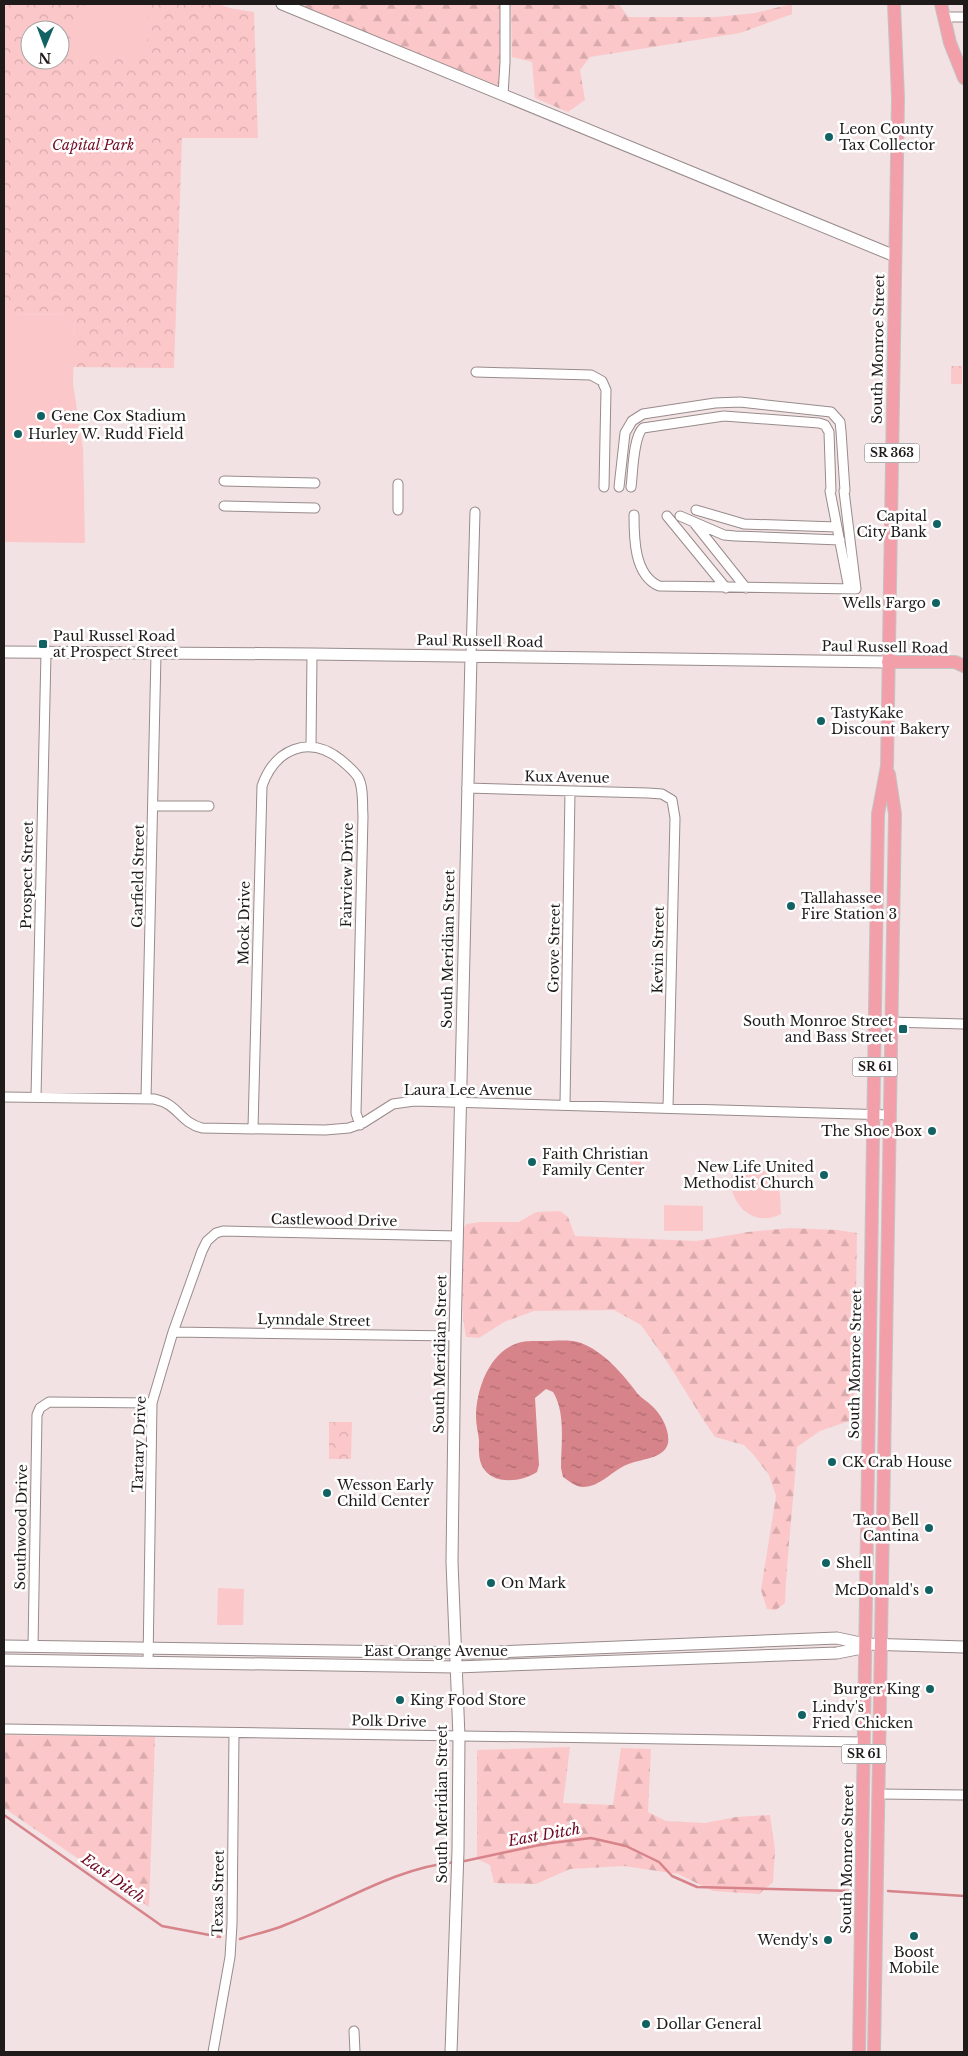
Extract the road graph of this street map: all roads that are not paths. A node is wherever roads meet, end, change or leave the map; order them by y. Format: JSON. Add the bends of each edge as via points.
{"nodes":[{"id":1,"x":282,"y":4,"type":"edge"},
{"id":2,"x":505,"y":4,"type":"edge"},
{"id":3,"x":894,"y":4,"type":"edge"},
{"id":4,"x":942,"y":10,"type":"edge"},
{"id":5,"x":964,"y":17,"type":"edge"},
{"id":6,"x":964,"y":78,"type":"edge"},
{"id":7,"x":503,"y":95,"type":"junction"},
{"id":8,"x":895,"y":256,"type":"junction"},
{"id":9,"x":476,"y":372,"type":"dead end"},
{"id":10,"x":224,"y":481,"type":"dead end"},
{"id":11,"x":315,"y":482,"type":"dead end"},
{"id":12,"x":398,"y":484,"type":"dead end"},
{"id":13,"x":604,"y":487,"type":"dead end"},
{"id":14,"x":619,"y":487,"type":"dead end"},
{"id":15,"x":631,"y":487,"type":"dead end"},
{"id":16,"x":224,"y":506,"type":"dead end"},
{"id":17,"x":315,"y":508,"type":"dead end"},
{"id":18,"x":398,"y":510,"type":"dead end"},
{"id":19,"x":696,"y":510,"type":"dead end"},
{"id":20,"x":475,"y":512,"type":"dead end"},
{"id":21,"x":634,"y":515,"type":"dead end"},
{"id":22,"x":667,"y":516,"type":"dead end"},
{"id":23,"x":680,"y":516,"type":"dead end"},
{"id":24,"x":694,"y":522,"type":"junction"},
{"id":25,"x":837,"y":527,"type":"junction"},
{"id":26,"x":840,"y":540,"type":"junction"},
{"id":27,"x":726,"y":588,"type":"junction"},
{"id":28,"x":746,"y":588,"type":"junction"},
{"id":29,"x":849,"y":589,"type":"junction"},
{"id":30,"x":4,"y":652,"type":"edge"},
{"id":31,"x":46,"y":653,"type":"junction"},
{"id":32,"x":156,"y":654,"type":"junction"},
{"id":33,"x":312,"y":654,"type":"junction"},
{"id":34,"x":470,"y":656,"type":"junction"},
{"id":35,"x":961,"y":661,"type":"edge"},
{"id":36,"x":888,"y":662,"type":"junction"},
{"id":37,"x":311,"y":746,"type":"junction"},
{"id":38,"x":887,"y":766,"type":"junction"},
{"id":39,"x":467,"y":788,"type":"junction"},
{"id":40,"x":570,"y":791,"type":"junction"},
{"id":41,"x":667,"y":795,"type":"joint"},
{"id":42,"x":153,"y":806,"type":"junction"},
{"id":43,"x":209,"y":806,"type":"dead end"},
{"id":44,"x":878,"y":840,"type":"junction"},
{"id":45,"x":894,"y":856,"type":"junction"},
{"id":46,"x":876,"y":950,"type":"junction"},
{"id":47,"x":892,"y":950,"type":"junction"},
{"id":48,"x":890,"y":1022,"type":"junction"},
{"id":49,"x":964,"y":1024,"type":"edge"},
{"id":50,"x":4,"y":1097,"type":"edge"},
{"id":51,"x":36,"y":1097,"type":"junction"},
{"id":52,"x":146,"y":1099,"type":"junction"},
{"id":53,"x":460,"y":1101,"type":"junction"},
{"id":54,"x":564,"y":1105,"type":"junction"},
{"id":55,"x":668,"y":1108,"type":"junction"},
{"id":56,"x":874,"y":1115,"type":"junction"},
{"id":57,"x":890,"y":1115,"type":"junction"},
{"id":58,"x":360,"y":1125,"type":"junction"},
{"id":59,"x":253,"y":1128,"type":"junction"},
{"id":60,"x":458,"y":1236,"type":"junction"},
{"id":61,"x":211,"y":1237,"type":"joint"},
{"id":62,"x":174,"y":1332,"type":"junction"},
{"id":63,"x":455,"y":1336,"type":"junction"},
{"id":64,"x":152,"y":1403,"type":"junction"},
{"id":65,"x":865,"y":1644,"type":"junction"},
{"id":66,"x":882,"y":1644,"type":"junction"},
{"id":67,"x":4,"y":1646,"type":"edge"},
{"id":68,"x":33,"y":1647,"type":"junction"},
{"id":69,"x":964,"y":1647,"type":"edge"},
{"id":70,"x":148,"y":1649,"type":"junction"},
{"id":71,"x":455,"y":1653,"type":"junction"},
{"id":72,"x":4,"y":1660,"type":"edge"},
{"id":73,"x":148,"y":1663,"type":"junction"},
{"id":74,"x":456,"y":1667,"type":"junction"},
{"id":75,"x":4,"y":1729,"type":"edge"},
{"id":76,"x":234,"y":1732,"type":"junction"},
{"id":77,"x":459,"y":1737,"type":"junction"},
{"id":78,"x":864,"y":1742,"type":"junction"},
{"id":79,"x":879,"y":1794,"type":"junction"},
{"id":80,"x":964,"y":1795,"type":"edge"},
{"id":81,"x":863,"y":1796,"type":"junction"},
{"id":82,"x":879,"y":1810,"type":"junction"},
{"id":83,"x":860,"y":1977,"type":"junction"},
{"id":84,"x":876,"y":1978,"type":"junction"},
{"id":85,"x":354,"y":2031,"type":"dead end"},
{"id":86,"x":213,"y":2052,"type":"edge"},
{"id":87,"x":354,"y":2052,"type":"edge"},
{"id":88,"x":451,"y":2052,"type":"edge"},
{"id":89,"x":859,"y":2052,"type":"edge"},
{"id":90,"x":874,"y":2052,"type":"edge"}],
"edges":[{"from":1,"to":7,"type":"street"},
{"from":2,"to":7,"type":"street"},
{"from":3,"to":8,"type":"main road","name":"South Monroe Street","number":"SR 363","via":[[898,98]]},
{"from":4,"to":5,"type":"street"},
{"from":4,"to":6,"type":"main road","via":[[950,43]]},
{"from":7,"to":8,"type":"street"},
{"from":8,"to":36,"type":"main road","name":"South Monroe Street","number":"SR 363"},
{"from":9,"to":13,"type":"street","via":[[591,375],[602,381],[606,390]]},
{"from":10,"to":11,"type":"street"},
{"from":12,"to":18,"type":"street"},
{"from":14,"to":29,"type":"street","via":[[625,433],[638,416],[685,406],[740,402],[832,412],[840,422],[841,431],[856,589]]},
{"from":15,"to":25,"type":"street","via":[[634,457],[643,428],[708,417],[738,416],[819,423],[825,425],[829,432],[831,491]]},
{"from":16,"to":17,"type":"street"},
{"from":19,"to":25,"type":"street","via":[[744,524]]},
{"from":20,"to":34,"type":"street"},
{"from":21,"to":27,"type":"street","via":[[640,565],[648,579],[659,586]]},
{"from":22,"to":27,"type":"street"},
{"from":23,"to":24,"type":"street"},
{"from":24,"to":26,"type":"street","via":[[724,535]]},
{"from":24,"to":28,"type":"street"},
{"from":25,"to":26,"type":"street"},
{"from":26,"to":29,"type":"street"},
{"from":27,"to":28,"type":"street"},
{"from":28,"to":29,"type":"street"},
{"from":30,"to":31,"type":"street","name":"Paul Russell Road"},
{"from":31,"to":32,"type":"street","name":"Paul Russell Road"},
{"from":31,"to":51,"type":"street","name":"Prospect Street"},
{"from":32,"to":33,"type":"street","name":"Paul Russell Road"},
{"from":32,"to":42,"type":"street","name":"Garfield Street"},
{"from":33,"to":34,"type":"street","name":"Paul Russell Road"},
{"from":33,"to":37,"type":"street"},
{"from":34,"to":36,"type":"street","name":"Paul Russell Road"},
{"from":34,"to":39,"type":"street","name":"South Meridian Street"},
{"from":35,"to":36,"type":"main road","name":"Paul Russell Road"},
{"from":36,"to":38,"type":"main road","name":"South Monroe Street","number":"SR 61"},
{"from":37,"to":58,"type":"street","name":"Fairview Drive","via":[[322,748],[344,762],[358,778],[361,789],[356,1114]]},
{"from":37,"to":59,"type":"street","name":"Mock Drive","via":[[289,752],[277,760],[262,786]]},
{"from":38,"to":44,"type":"main road","name":"South Monroe Street","number":"SR 61","via":[[878,814]]},
{"from":38,"to":45,"type":"main road","name":"South Monroe Street","number":"SR 61","via":[[895,808]]},
{"from":39,"to":40,"type":"street","name":"Kux Avenue"},
{"from":39,"to":53,"type":"street","name":"South Meridian Street"},
{"from":40,"to":41,"type":"street","name":"Kux Avenue"},
{"from":40,"to":54,"type":"street","name":"Grove Street"},
{"from":41,"to":55,"type":"street","name":"Kevin Street","via":[[675,805]]},
{"from":42,"to":43,"type":"street"},
{"from":42,"to":52,"type":"street","name":"Garfield Street"},
{"from":44,"to":45,"type":"main road","via":[[886,843]]},
{"from":44,"to":46,"type":"main road","name":"South Monroe Street","number":"SR 61"},
{"from":45,"to":47,"type":"main road","name":"South Monroe Street","number":"SR 61"},
{"from":46,"to":47,"type":"main road"},
{"from":46,"to":56,"type":"main road","name":"South Monroe Street","number":"SR 61"},
{"from":47,"to":48,"type":"main road","name":"South Monroe Street","number":"SR 61"},
{"from":48,"to":49,"type":"street"},
{"from":48,"to":57,"type":"main road","name":"South Monroe Street","number":"SR 61"},
{"from":50,"to":51,"type":"street","name":"Laura Lee Avenue"},
{"from":51,"to":52,"type":"street","name":"Laura Lee Avenue"},
{"from":52,"to":59,"type":"street","name":"Laura Lee Avenue","via":[[169,1104],[194,1126]]},
{"from":53,"to":54,"type":"street","name":"Laura Lee Avenue"},
{"from":53,"to":58,"type":"street","name":"Laura Lee Avenue","via":[[402,1102]]},
{"from":53,"to":60,"type":"street","name":"South Meridian Street"},
{"from":54,"to":55,"type":"street","name":"Laura Lee Avenue"},
{"from":55,"to":56,"type":"street","name":"Laura Lee Avenue"},
{"from":56,"to":57,"type":"street","name":"Laura Lee Avenue"},
{"from":56,"to":65,"type":"main road","name":"South Monroe Street","number":"SR 61"},
{"from":57,"to":66,"type":"main road","name":"South Monroe Street","number":"SR 61"},
{"from":58,"to":59,"type":"street","name":"Laura Lee Avenue","via":[[335,1130]]},
{"from":60,"to":61,"type":"street","name":"Castlewood Drive","via":[[223,1231]]},
{"from":60,"to":63,"type":"street","name":"South Meridian Street"},
{"from":61,"to":62,"type":"street","name":"Tartary Drive","via":[[202,1251]]},
{"from":62,"to":63,"type":"street","name":"Lynndale Street"},
{"from":62,"to":64,"type":"street","name":"Tartary Drive"},
{"from":63,"to":71,"type":"street","name":"South Meridian Street","via":[[452,1562]]},
{"from":64,"to":68,"type":"street","name":"Southwood Drive","via":[[62,1400],[49,1402],[40,1408],[36,1426]]},
{"from":64,"to":70,"type":"street","name":"Tartary Drive"},
{"from":65,"to":66,"type":"street","name":"East Orange Avenue"},
{"from":65,"to":71,"type":"street","name":"East Orange Avenue","via":[[837,1638]]},
{"from":65,"to":74,"type":"street","name":"East Orange Avenue","via":[[838,1653]]},
{"from":65,"to":78,"type":"main road","name":"South Monroe Street","number":"SR 61"},
{"from":66,"to":69,"type":"street","name":"East Orange Avenue"},
{"from":66,"to":79,"type":"main road","name":"South Monroe Street","number":"SR 61"},
{"from":67,"to":68,"type":"street","name":"East Orange Avenue"},
{"from":68,"to":70,"type":"street","name":"East Orange Avenue"},
{"from":70,"to":71,"type":"street","name":"East Orange Avenue"},
{"from":70,"to":73,"type":"street","name":"Tartary Drive"},
{"from":71,"to":74,"type":"street","name":"South Meridian Street"},
{"from":72,"to":73,"type":"street","name":"East Orange Avenue"},
{"from":73,"to":74,"type":"street","name":"East Orange Avenue"},
{"from":74,"to":77,"type":"street","name":"South Meridian Street"},
{"from":75,"to":76,"type":"street","name":"Polk Drive"},
{"from":76,"to":77,"type":"street","name":"Polk Drive"},
{"from":76,"to":86,"type":"street","name":"Texas Street","via":[[230,1957]]},
{"from":77,"to":78,"type":"street","name":"Polk Drive"},
{"from":77,"to":88,"type":"street","name":"South Meridian Street"},
{"from":78,"to":81,"type":"main road","name":"South Monroe Street","number":"SR 61"},
{"from":79,"to":80,"type":"street"},
{"from":79,"to":82,"type":"main road","name":"South Monroe Street","number":"SR 61"},
{"from":81,"to":82,"type":"main road","via":[[874,1802]]},
{"from":81,"to":83,"type":"main road","name":"South Monroe Street","number":"SR 61"},
{"from":82,"to":84,"type":"main road","name":"South Monroe Street","number":"SR 61"},
{"from":83,"to":84,"type":"main road"},
{"from":83,"to":89,"type":"main road","name":"South Monroe Street","number":"SR 61"},
{"from":84,"to":90,"type":"main road","name":"South Monroe Street","number":"SR 61"},
{"from":85,"to":87,"type":"street"}]}
